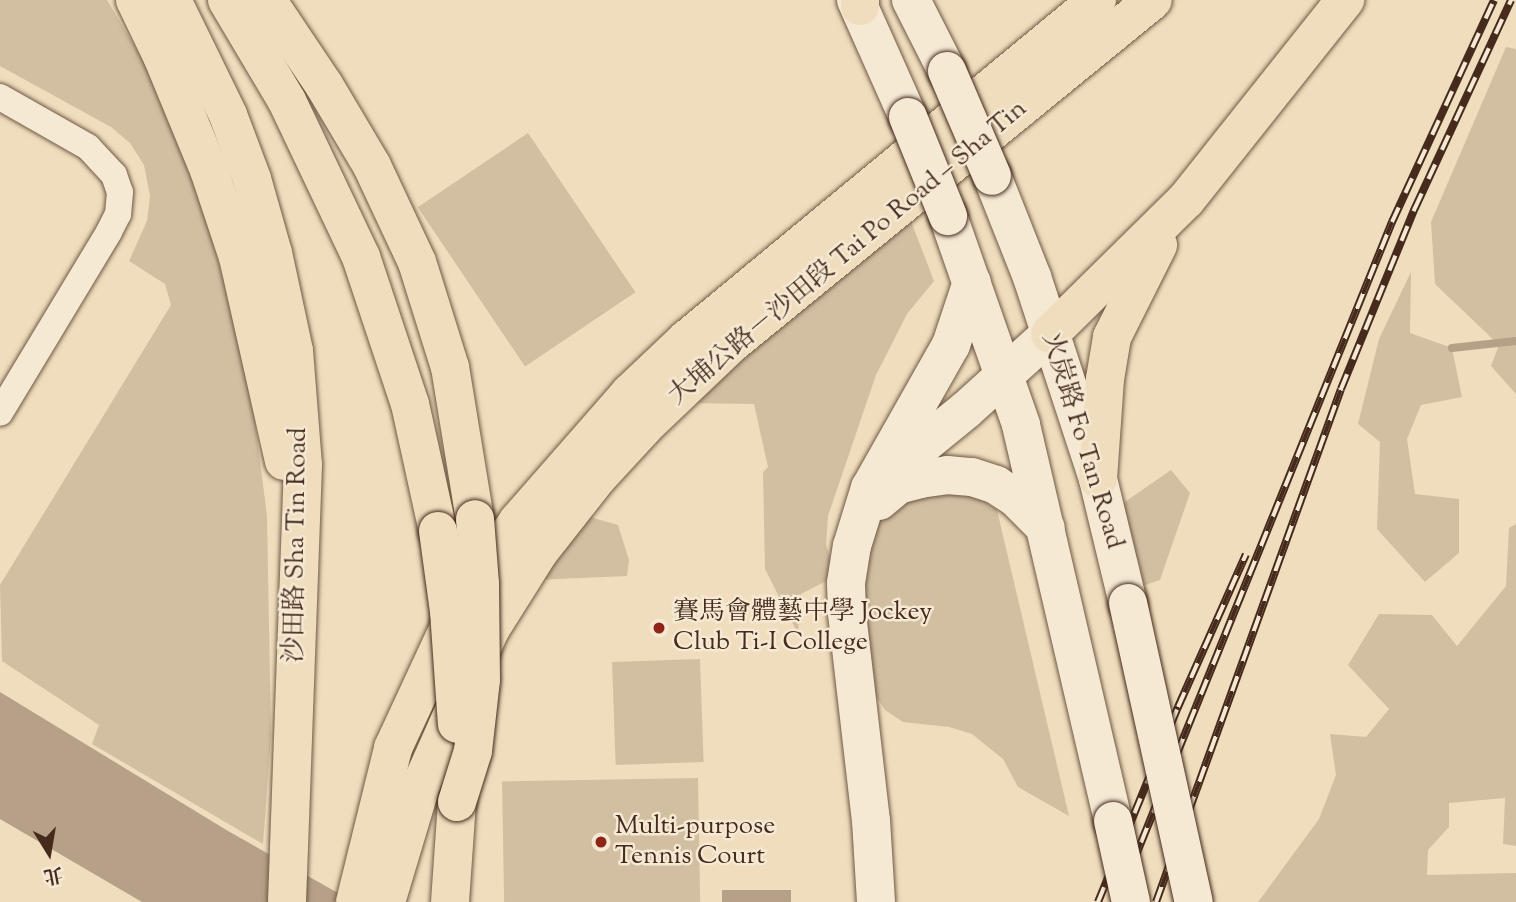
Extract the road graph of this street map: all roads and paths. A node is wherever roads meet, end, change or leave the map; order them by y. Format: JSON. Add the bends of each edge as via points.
{"nodes":[{"id":1,"x":135,"y":0,"type":"edge"},
{"id":2,"x":172,"y":0,"type":"edge"},
{"id":3,"x":227,"y":0,"type":"edge"},
{"id":4,"x":267,"y":0,"type":"edge"},
{"id":5,"x":911,"y":0,"type":"edge"},
{"id":6,"x":1097,"y":0,"type":"edge"},
{"id":7,"x":1153,"y":0,"type":"edge"},
{"id":8,"x":1345,"y":0,"type":"edge"},
{"id":9,"x":858,"y":2,"type":"edge"},
{"id":10,"x":0,"y":97,"type":"edge"},
{"id":11,"x":1174,"y":213,"type":"junction"},
{"id":12,"x":972,"y":282,"type":"junction"},
{"id":13,"x":1051,"y":334,"type":"junction"},
{"id":14,"x":1003,"y":377,"type":"junction"},
{"id":15,"x":0,"y":413,"type":"edge"},
{"id":16,"x":1098,"y":480,"type":"junction"},
{"id":17,"x":866,"y":502,"type":"junction"},
{"id":18,"x":300,"y":524,"type":"junction"},
{"id":19,"x":1046,"y":528,"type":"junction"},
{"id":20,"x":457,"y":802,"type":"junction"},
{"id":21,"x":366,"y":900,"type":"edge"},
{"id":22,"x":287,"y":902,"type":"edge"},
{"id":23,"x":450,"y":902,"type":"edge"},
{"id":24,"x":876,"y":902,"type":"edge"},
{"id":25,"x":1131,"y":902,"type":"edge"},
{"id":26,"x":1194,"y":902,"type":"edge"}],
"edges":[{"from":1,"to":18,"type":"highway","via":[[209,170],[238,257]]},
{"from":2,"to":18,"type":"highway","name":"沙田路 Sha Tin Road","via":[[241,148],[273,253],[296,373],[303,465]]},
{"from":3,"to":20,"type":"highway","bridge":true,"via":[[288,101],[342,210],[410,404],[438,531],[449,611],[457,708]]},
{"from":4,"to":20,"type":"highway","bridge":true,"via":[[372,166],[417,262],[450,367],[475,519],[480,584],[481,680],[473,751]]},
{"from":5,"to":13,"type":"main road","name":"火炭路 Fo Tan Road","bridge":true,"via":[[992,176]]},
{"from":6,"to":21,"type":"highway","name":"大埔公路－沙田段 Tai Po Road – Sha Tin","via":[[687,339],[629,393],[518,521],[458,608],[398,737]]},
{"from":7,"to":21,"type":"highway","name":"大埔公路－沙田段 Tai Po Road – Sha Tin","via":[[731,344],[598,477],[538,552],[490,630]]},
{"from":8,"to":11,"type":"highway"},
{"from":9,"to":12,"type":"main road","name":"火炭路 Fo Tan Road","bridge":true},
{"from":10,"to":15,"type":"street","via":[[88,147],[114,175],[120,192],[118,214],[109,232]]},
{"from":11,"to":13,"type":"highway"},
{"from":11,"to":16,"type":"highway","via":[[1112,337]]},
{"from":12,"to":14,"type":"main road","name":"火炭路 Fo Tan Road"},
{"from":12,"to":17,"type":"main road","via":[[951,345]]},
{"from":13,"to":14,"type":"main road"},
{"from":13,"to":16,"type":"main road","name":"火炭路 Fo Tan Road"},
{"from":14,"to":17,"type":"main road"},
{"from":14,"to":19,"type":"main road","name":"火炭路 Fo Tan Road","via":[[1021,425]]},
{"from":16,"to":26,"type":"main road","name":"火炭路 Fo Tan Road","bridge":true},
{"from":17,"to":19,"type":"main road","via":[[898,485],[947,475],[972,477],[1016,498]]},
{"from":17,"to":24,"type":"main road","via":[[846,583]]},
{"from":18,"to":22,"type":"highway","name":"沙田路 Sha Tin Road"},
{"from":19,"to":25,"type":"main road","name":"火炭路 Fo Tan Road","bridge":true},
{"from":20,"to":23,"type":"highway"}]}
